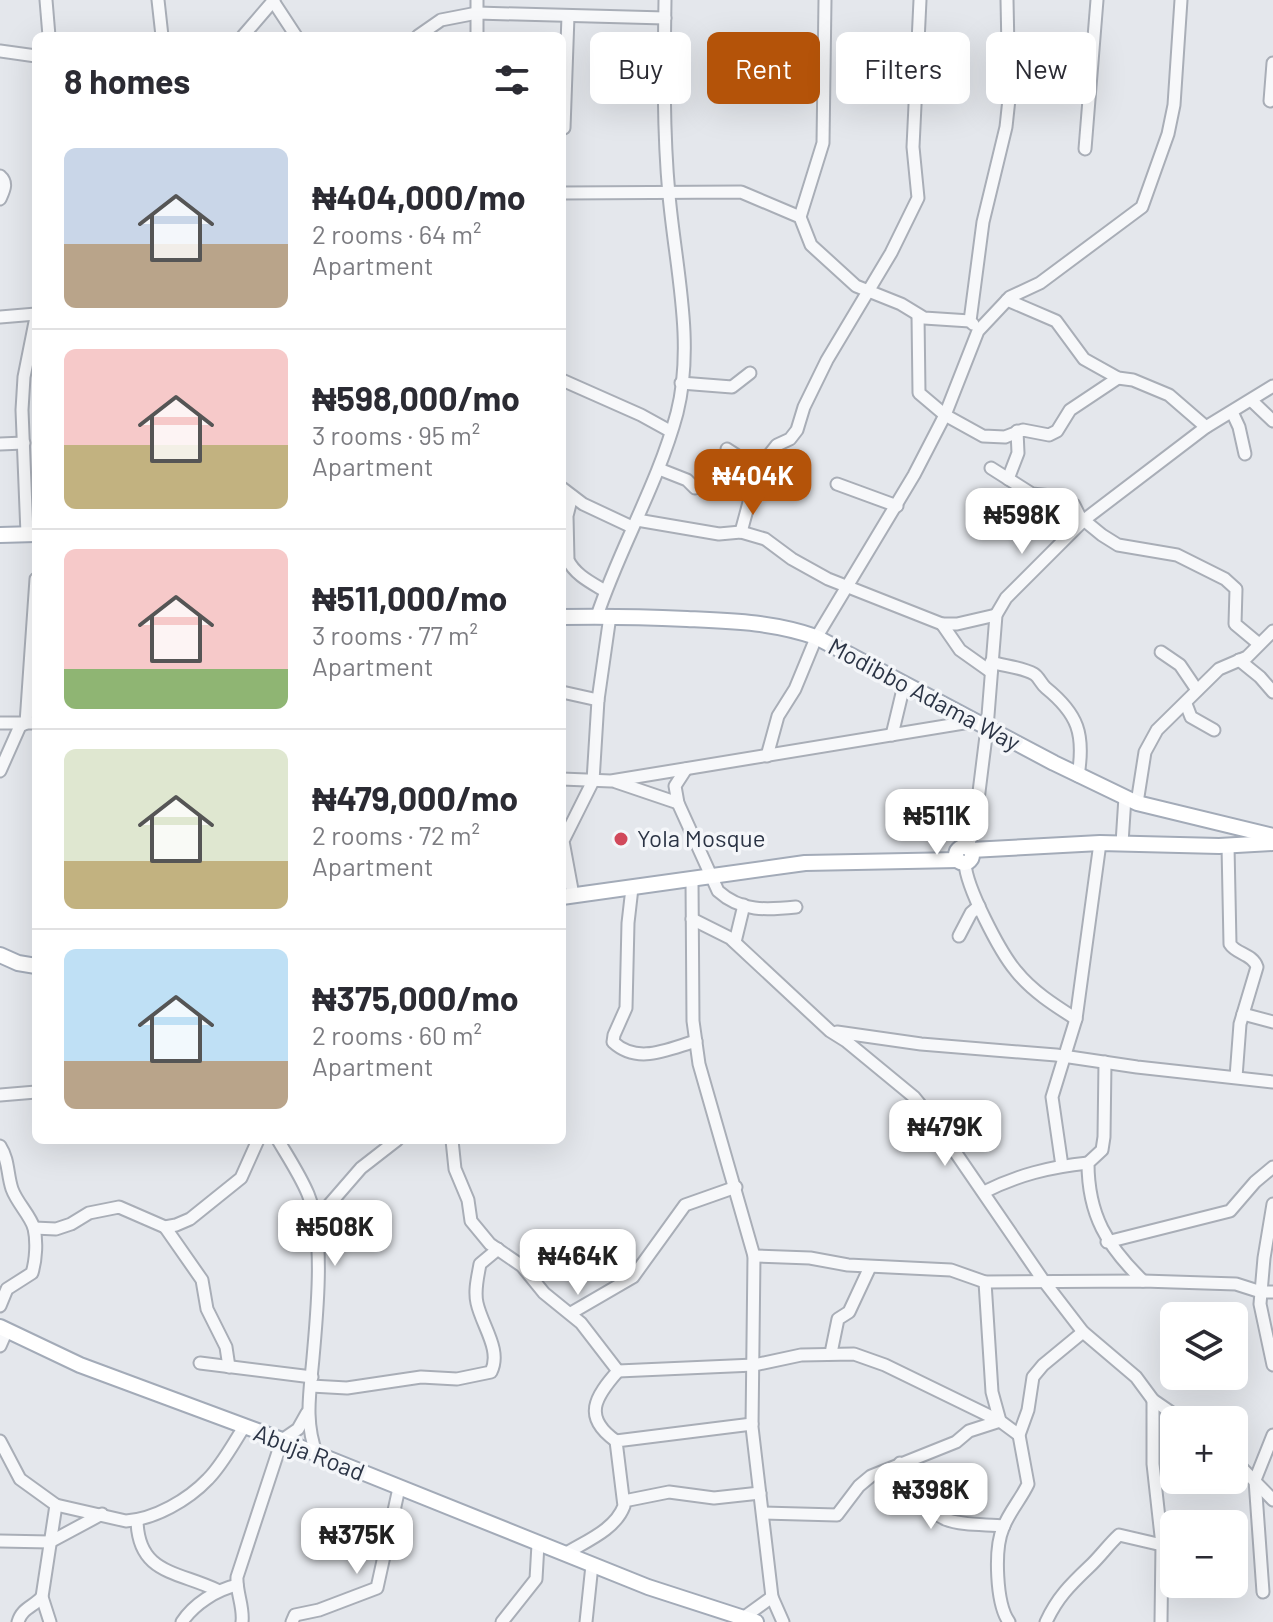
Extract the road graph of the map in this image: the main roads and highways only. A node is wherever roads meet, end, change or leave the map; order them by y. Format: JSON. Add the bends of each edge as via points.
{"nodes":[{"id":1,"x":31,"y":534,"type":"edge"},
{"id":2,"x":0,"y":535,"type":"edge"},
{"id":3,"x":566,"y":617,"type":"edge"},
{"id":4,"x":1273,"y":836,"type":"edge"},
{"id":5,"x":1273,"y":843,"type":"edge"},
{"id":6,"x":568,"y":896,"type":"edge"},
{"id":7,"x":0,"y":955,"type":"edge"},
{"id":8,"x":32,"y":965,"type":"edge"},
{"id":9,"x":3,"y":1328,"type":"edge"},
{"id":10,"x":752,"y":1621,"type":"edge"}],
"edges":[{"from":1,"to":2,"type":"main road"},
{"from":3,"to":4,"type":"main road","name":"Modibbo Adama Way","via":[[787,627],[1131,800]]},
{"from":5,"to":6,"type":"main road","via":[[1100,843],[998,849],[937,861],[805,863]]},
{"from":7,"to":8,"type":"main road"},
{"from":9,"to":10,"type":"main road","name":"Abuja Road","via":[[80,1365],[648,1587]]}]}
